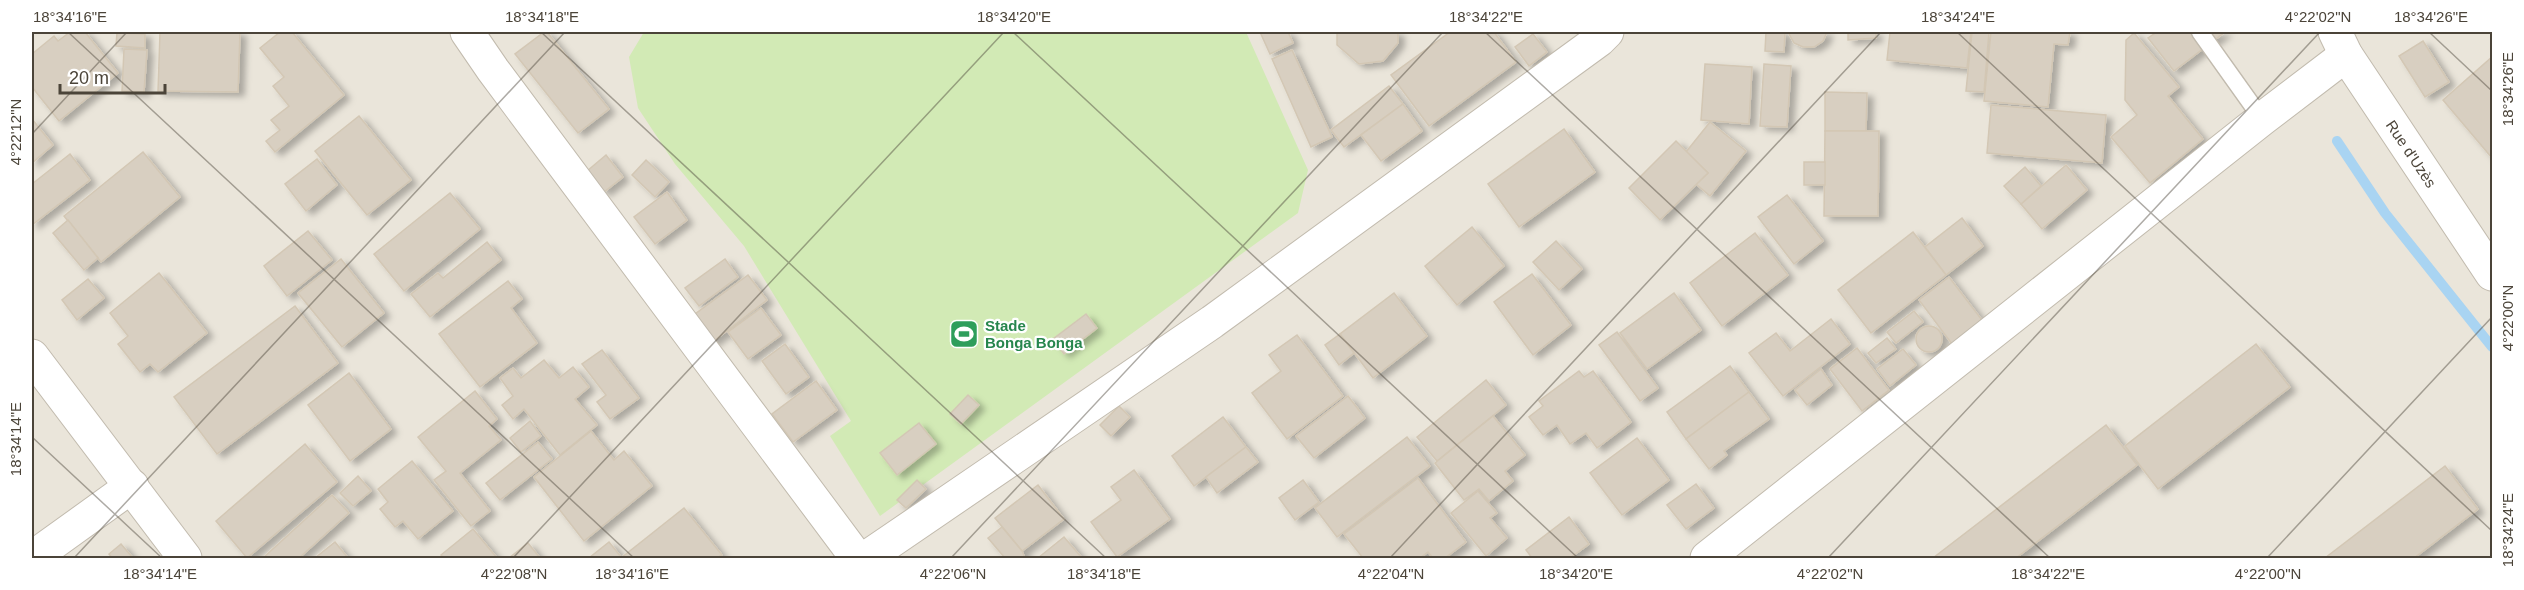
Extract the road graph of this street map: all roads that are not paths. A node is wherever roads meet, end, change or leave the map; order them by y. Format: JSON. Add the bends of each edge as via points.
{"nodes":[{"id":1,"x":467,"y":32,"type":"edge"},
{"id":2,"x":1607,"y":32,"type":"edge"},
{"id":3,"x":2200,"y":32,"type":"edge"},
{"id":4,"x":2341,"y":43,"type":"edge"},
{"id":5,"x":2262,"y":119,"type":"junction"},
{"id":6,"x":2493,"y":274,"type":"edge"},
{"id":7,"x":32,"y":356,"type":"edge"},
{"id":8,"x":132,"y":486,"type":"junction"},
{"id":9,"x":32,"y":558,"type":"edge"},
{"id":10,"x":185,"y":558,"type":"edge"},
{"id":11,"x":857,"y":558,"type":"edge"},
{"id":12,"x":866,"y":558,"type":"edge"},
{"id":13,"x":1707,"y":558,"type":"edge"}],
"edges":[{"from":1,"to":11,"type":"street"},
{"from":2,"to":12,"type":"street","via":[[1212,322]]},
{"from":3,"to":5,"type":"lane"},
{"from":4,"to":5,"type":"street"},
{"from":4,"to":6,"type":"street","name":"Rue d'Uzès"},
{"from":5,"to":13,"type":"street"},
{"from":7,"to":8,"type":"street"},
{"from":8,"to":9,"type":"street"},
{"from":8,"to":10,"type":"street"}]}
